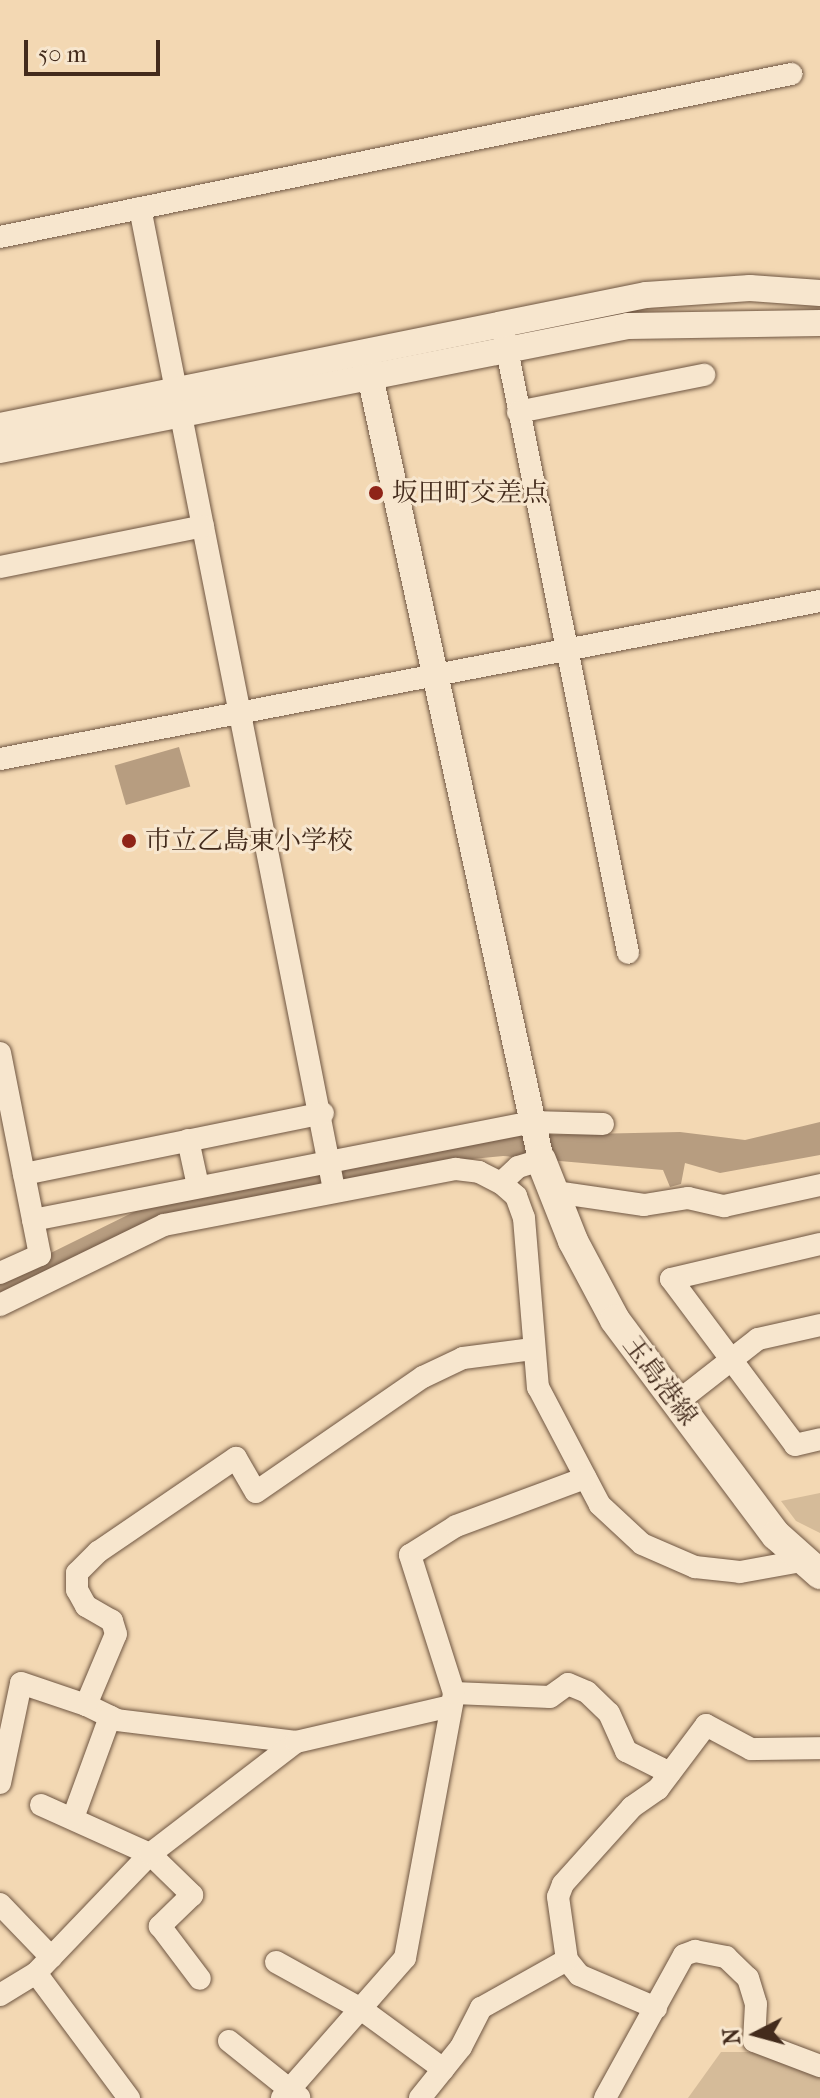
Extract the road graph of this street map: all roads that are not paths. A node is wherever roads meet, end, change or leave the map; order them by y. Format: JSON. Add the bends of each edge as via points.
{"nodes":[{"id":1,"x":791,"y":74,"type":"dead end"},
{"id":2,"x":140,"y":208,"type":"junction"},
{"id":3,"x":0,"y":237,"type":"edge"},
{"id":4,"x":820,"y":293,"type":"edge"},
{"id":5,"x":820,"y":323,"type":"edge"},
{"id":6,"x":504,"y":338,"type":"junction"},
{"id":7,"x":368,"y":365,"type":"junction"},
{"id":8,"x":704,"y":375,"type":"dead end"},
{"id":9,"x":179,"y":402,"type":"junction"},
{"id":10,"x":518,"y":412,"type":"junction"},
{"id":11,"x":0,"y":426,"type":"edge"},
{"id":12,"x":0,"y":450,"type":"edge"},
{"id":13,"x":203,"y":526,"type":"junction"},
{"id":14,"x":0,"y":567,"type":"edge"},
{"id":15,"x":820,"y":601,"type":"edge"},
{"id":16,"x":566,"y":650,"type":"junction"},
{"id":17,"x":438,"y":674,"type":"junction"},
{"id":18,"x":242,"y":713,"type":"junction"},
{"id":19,"x":0,"y":759,"type":"edge"},
{"id":20,"x":628,"y":953,"type":"dead end"},
{"id":21,"x":0,"y":1053,"type":"edge"},
{"id":22,"x":323,"y":1113,"type":"junction"},
{"id":23,"x":533,"y":1122,"type":"junction"},
{"id":24,"x":603,"y":1124,"type":"dead end"},
{"id":25,"x":188,"y":1140,"type":"junction"},
{"id":26,"x":541,"y":1160,"type":"junction"},
{"id":27,"x":331,"y":1161,"type":"junction"},
{"id":28,"x":24,"y":1174,"type":"junction"},
{"id":29,"x":501,"y":1183,"type":"junction"},
{"id":30,"x":820,"y":1185,"type":"edge"},
{"id":31,"x":198,"y":1186,"type":"junction"},
{"id":32,"x":334,"y":1190,"type":"junction"},
{"id":33,"x":555,"y":1192,"type":"junction"},
{"id":34,"x":33,"y":1220,"type":"junction"},
{"id":35,"x":820,"y":1244,"type":"edge"},
{"id":36,"x":40,"y":1255,"type":"junction"},
{"id":37,"x":0,"y":1273,"type":"edge"},
{"id":38,"x":46,"y":1283,"type":"junction"},
{"id":39,"x":0,"y":1305,"type":"edge"},
{"id":40,"x":820,"y":1325,"type":"edge"},
{"id":41,"x":532,"y":1349,"type":"junction"},
{"id":42,"x":731,"y":1360,"type":"junction"},
{"id":43,"x":676,"y":1403,"type":"junction"},
{"id":44,"x":820,"y":1439,"type":"edge"},
{"id":45,"x":585,"y":1478,"type":"junction"},
{"id":46,"x":815,"y":1564,"type":"edge"},
{"id":47,"x":452,"y":1699,"type":"junction"},
{"id":48,"x":86,"y":1705,"type":"junction"},
{"id":49,"x":110,"y":1717,"type":"junction"},
{"id":50,"x":296,"y":1742,"type":"junction"},
{"id":51,"x":820,"y":1748,"type":"edge"},
{"id":52,"x":670,"y":1773,"type":"junction"},
{"id":53,"x":0,"y":1783,"type":"edge"},
{"id":54,"x":41,"y":1805,"type":"dead end"},
{"id":55,"x":73,"y":1818,"type":"junction"},
{"id":56,"x":150,"y":1854,"type":"junction"},
{"id":57,"x":0,"y":1904,"type":"edge"},
{"id":58,"x":567,"y":1960,"type":"junction"},
{"id":59,"x":276,"y":1962,"type":"dead end"},
{"id":60,"x":43,"y":1965,"type":"junction"},
{"id":61,"x":200,"y":1979,"type":"dead end"},
{"id":62,"x":0,"y":1995,"type":"edge"},
{"id":63,"x":656,"y":2008,"type":"junction"},
{"id":64,"x":361,"y":2009,"type":"junction"},
{"id":65,"x":229,"y":2041,"type":"dead end"},
{"id":66,"x":820,"y":2066,"type":"edge"},
{"id":67,"x":443,"y":2069,"type":"junction"},
{"id":68,"x":290,"y":2095,"type":"edge"},
{"id":69,"x":129,"y":2098,"type":"edge"},
{"id":70,"x":420,"y":2098,"type":"edge"},
{"id":71,"x":605,"y":2098,"type":"edge"}],
"edges":[{"from":1,"to":2,"type":"street"},
{"from":2,"to":3,"type":"street"},
{"from":2,"to":9,"type":"street"},
{"from":4,"to":6,"type":"street","via":[[750,288],[659,293]]},
{"from":5,"to":6,"type":"street","via":[[628,326]]},
{"from":6,"to":7,"type":"street"},
{"from":6,"to":10,"type":"street"},
{"from":7,"to":9,"type":"street"},
{"from":7,"to":17,"type":"street"},
{"from":8,"to":10,"type":"street"},
{"from":9,"to":11,"type":"street"},
{"from":9,"to":12,"type":"street"},
{"from":9,"to":13,"type":"street"},
{"from":10,"to":16,"type":"street"},
{"from":13,"to":14,"type":"street"},
{"from":13,"to":18,"type":"street"},
{"from":15,"to":16,"type":"street"},
{"from":16,"to":17,"type":"street"},
{"from":16,"to":20,"type":"street"},
{"from":17,"to":18,"type":"street"},
{"from":17,"to":23,"type":"street"},
{"from":18,"to":19,"type":"street"},
{"from":18,"to":22,"type":"street"},
{"from":21,"to":28,"type":"street"},
{"from":22,"to":25,"type":"street"},
{"from":22,"to":27,"type":"street"},
{"from":23,"to":24,"type":"street"},
{"from":23,"to":26,"type":"street"},
{"from":23,"to":27,"type":"street"},
{"from":25,"to":28,"type":"street"},
{"from":25,"to":31,"type":"street"},
{"from":26,"to":29,"type":"street","via":[[518,1167]]},
{"from":26,"to":33,"type":"main road","name":"玉島港線"},
{"from":27,"to":31,"type":"street"},
{"from":27,"to":32,"type":"street"},
{"from":28,"to":34,"type":"street"},
{"from":29,"to":32,"type":"street","via":[[456,1169]]},
{"from":29,"to":41,"type":"street","via":[[516,1196],[524,1218]]},
{"from":30,"to":33,"type":"street","via":[[724,1206],[688,1198],[644,1205]]},
{"from":31,"to":34,"type":"street"},
{"from":32,"to":38,"type":"street","via":[[164,1225]]},
{"from":33,"to":43,"type":"main road","name":"玉島港線","via":[[573,1241],[615,1320]]},
{"from":34,"to":36,"type":"street"},
{"from":35,"to":42,"type":"street","via":[[671,1279]]},
{"from":36,"to":37,"type":"street"},
{"from":36,"to":38,"type":"street"},
{"from":38,"to":39,"type":"street"},
{"from":40,"to":42,"type":"street","via":[[758,1339]]},
{"from":41,"to":45,"type":"street","via":[[538,1387]]},
{"from":41,"to":48,"type":"street","via":[[463,1358],[423,1377],[256,1492],[236,1458],[98,1552],[77,1573],[77,1590],[86,1606],[112,1621],[116,1634]]},
{"from":42,"to":43,"type":"street"},
{"from":42,"to":44,"type":"street","via":[[795,1445]]},
{"from":43,"to":46,"type":"main road","name":"玉島港線","via":[[776,1535]]},
{"from":45,"to":46,"type":"street","via":[[620,1527],[668,1558],[729,1572]]},
{"from":45,"to":47,"type":"street","via":[[456,1526],[410,1555]]},
{"from":47,"to":50,"type":"street"},
{"from":47,"to":52,"type":"street","via":[[550,1697],[568,1684],[587,1692],[609,1713],[626,1751]]},
{"from":47,"to":64,"type":"street","via":[[405,1958]]},
{"from":48,"to":49,"type":"street"},
{"from":48,"to":53,"type":"street","via":[[21,1683]]},
{"from":49,"to":50,"type":"street"},
{"from":49,"to":55,"type":"street"},
{"from":50,"to":56,"type":"street"},
{"from":51,"to":52,"type":"street","via":[[751,1749],[706,1725]]},
{"from":52,"to":58,"type":"street","via":[[563,1884],[558,1897]]},
{"from":54,"to":55,"type":"street"},
{"from":55,"to":56,"type":"street"},
{"from":56,"to":60,"type":"street"},
{"from":56,"to":61,"type":"street","via":[[192,1895],[160,1926]]},
{"from":57,"to":60,"type":"street"},
{"from":58,"to":63,"type":"street","via":[[579,1975]]},
{"from":58,"to":67,"type":"street","via":[[481,2008]]},
{"from":59,"to":64,"type":"street"},
{"from":60,"to":62,"type":"street"},
{"from":60,"to":69,"type":"street"},
{"from":63,"to":66,"type":"street","via":[[684,1955],[717,1952],[754,1989],[754,2041]]},
{"from":63,"to":71,"type":"street"},
{"from":64,"to":67,"type":"street"},
{"from":64,"to":68,"type":"street"},
{"from":65,"to":68,"type":"street"},
{"from":67,"to":70,"type":"street"}]}
